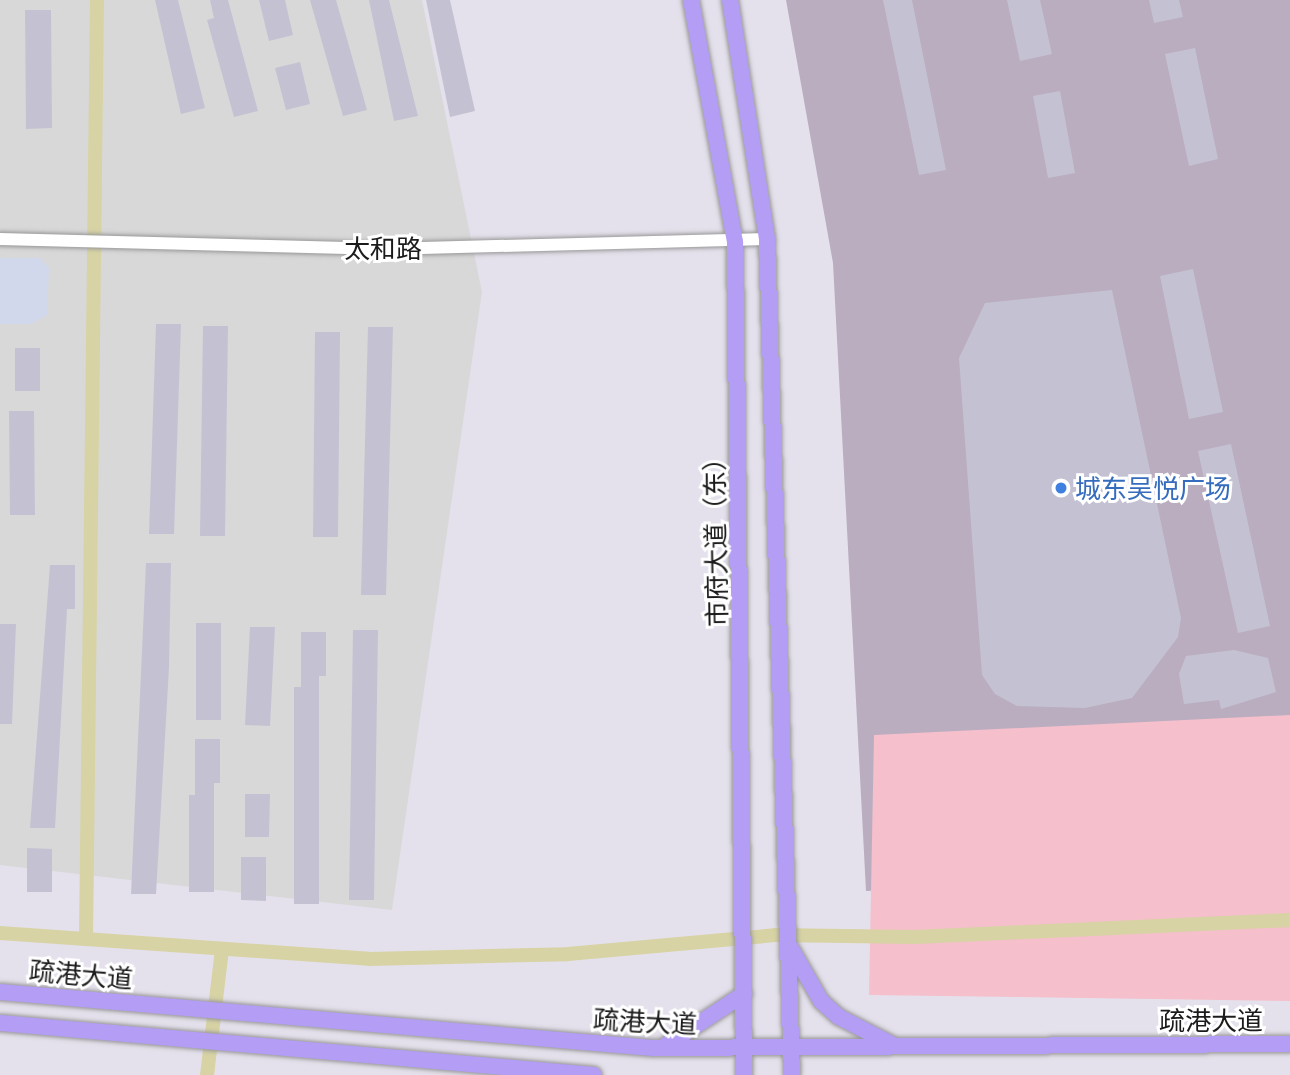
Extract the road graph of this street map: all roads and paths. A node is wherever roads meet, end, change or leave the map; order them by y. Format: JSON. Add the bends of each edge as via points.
{"nodes":[{"id":1,"x":691,"y":0,"type":"edge"},
{"id":2,"x":730,"y":0,"type":"edge"},
{"id":3,"x":0,"y":239,"type":"edge"},
{"id":4,"x":767,"y":239,"type":"junction"},
{"id":5,"x":735,"y":242,"type":"junction"},
{"id":6,"x":787,"y":940,"type":"junction"},
{"id":7,"x":0,"y":992,"type":"edge"},
{"id":8,"x":744,"y":994,"type":"junction"},
{"id":9,"x":0,"y":1023,"type":"edge"},
{"id":10,"x":1290,"y":1044,"type":"edge"},
{"id":11,"x":792,"y":1047,"type":"junction"},
{"id":12,"x":897,"y":1047,"type":"junction"},
{"id":13,"x":660,"y":1048,"type":"junction"},
{"id":14,"x":743,"y":1048,"type":"junction"},
{"id":15,"x":594,"y":1075,"type":"edge"},
{"id":16,"x":744,"y":1075,"type":"edge"},
{"id":17,"x":792,"y":1075,"type":"edge"}],
"edges":[{"from":1,"to":5,"type":"main road","name":"市府大道（东）"},
{"from":2,"to":4,"type":"main road"},
{"from":3,"to":5,"type":"street","name":"太和路","via":[[385,249]]},
{"from":4,"to":5,"type":"street","name":"太和路"},
{"from":4,"to":6,"type":"main road"},
{"from":5,"to":8,"type":"main road","name":"市府大道（东）"},
{"from":6,"to":11,"type":"main road"},
{"from":6,"to":12,"type":"main road","via":[[821,1001],[839,1017]]},
{"from":7,"to":13,"type":"main road","name":"疏港大道"},
{"from":8,"to":13,"type":"main road","via":[[714,1019]]},
{"from":8,"to":14,"type":"main road","name":"市府大道（东）"},
{"from":9,"to":15,"type":"main road","via":[[241,1048]]},
{"from":10,"to":12,"type":"main road","name":"疏港大道"},
{"from":11,"to":12,"type":"main road","name":"疏港大道"},
{"from":11,"to":14,"type":"main road","name":"疏港大道"},
{"from":11,"to":17,"type":"main road"},
{"from":13,"to":14,"type":"main road","name":"疏港大道"},
{"from":14,"to":16,"type":"main road","name":"市府大道（东）"}]}
